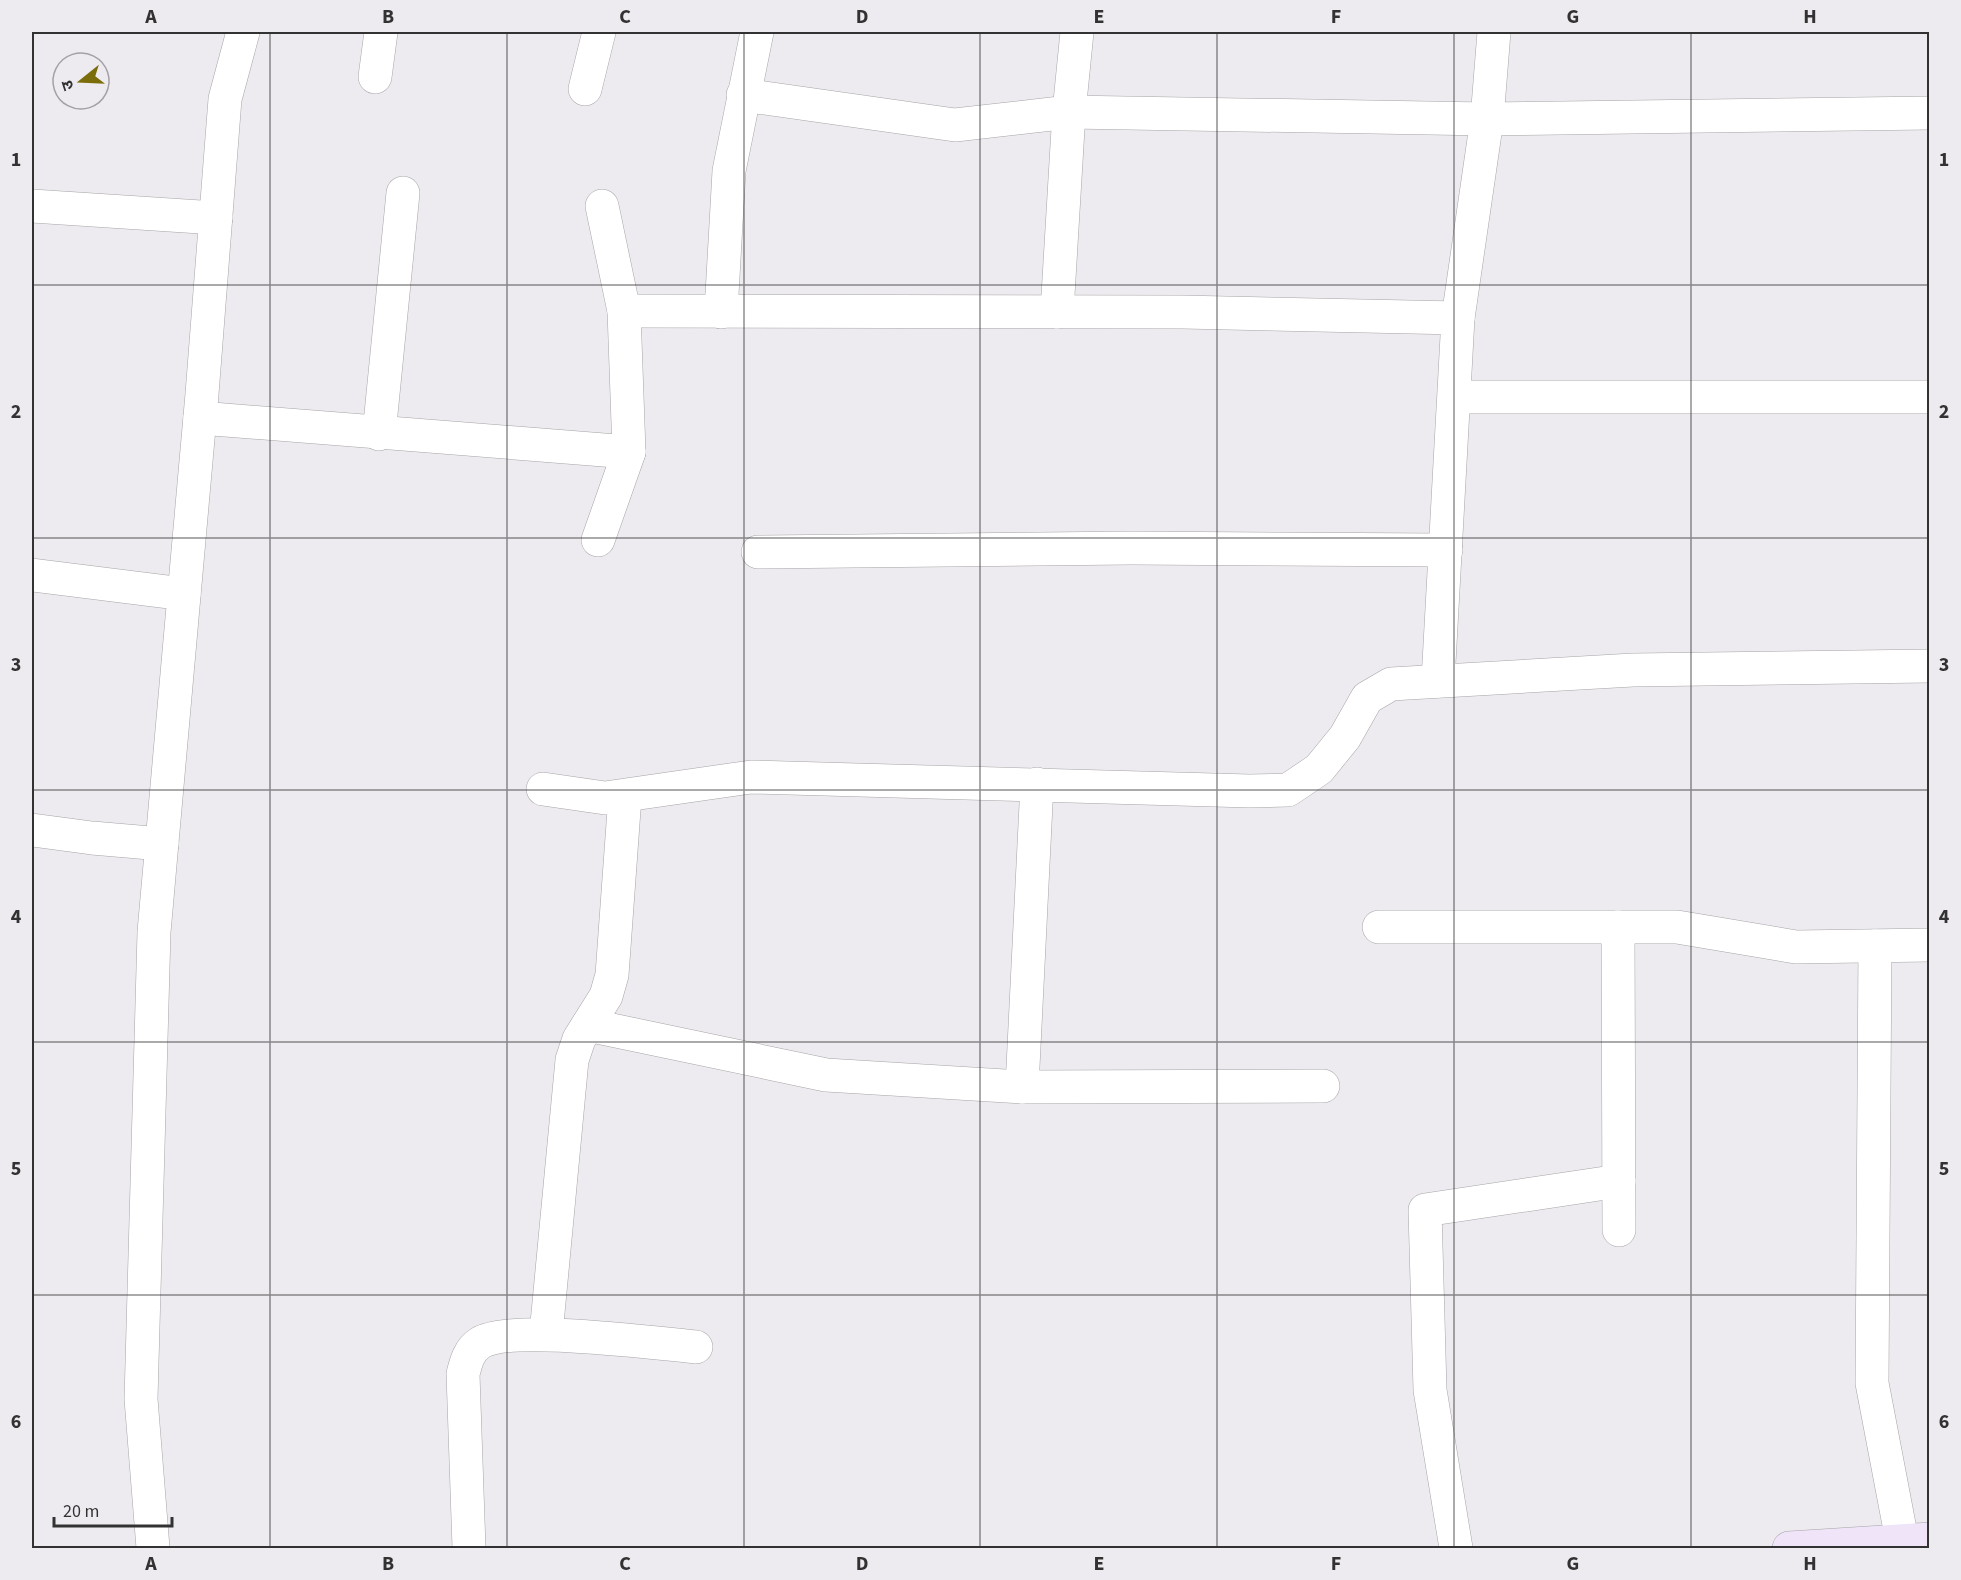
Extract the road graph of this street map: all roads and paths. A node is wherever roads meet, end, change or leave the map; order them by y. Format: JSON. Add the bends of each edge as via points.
{"nodes":[{"id":1,"x":243,"y":32,"type":"edge"},
{"id":2,"x":381,"y":32,"type":"edge"},
{"id":3,"x":599,"y":32,"type":"edge"},
{"id":4,"x":757,"y":32,"type":"edge"},
{"id":5,"x":1077,"y":32,"type":"edge"},
{"id":6,"x":1494,"y":32,"type":"edge"},
{"id":7,"x":375,"y":77,"type":"dead end"},
{"id":8,"x":585,"y":89,"type":"dead end"},
{"id":9,"x":743,"y":94,"type":"junction"},
{"id":10,"x":1069,"y":112,"type":"junction"},
{"id":11,"x":1929,"y":113,"type":"edge"},
{"id":12,"x":1487,"y":119,"type":"junction"},
{"id":13,"x":403,"y":193,"type":"dead end"},
{"id":14,"x":32,"y":206,"type":"edge"},
{"id":15,"x":602,"y":206,"type":"dead end"},
{"id":16,"x":216,"y":218,"type":"junction"},
{"id":17,"x":624,"y":311,"type":"junction"},
{"id":18,"x":721,"y":312,"type":"junction"},
{"id":19,"x":1057,"y":312,"type":"junction"},
{"id":20,"x":1458,"y":318,"type":"junction"},
{"id":21,"x":1455,"y":397,"type":"junction"},
{"id":22,"x":1929,"y":397,"type":"edge"},
{"id":23,"x":200,"y":418,"type":"junction"},
{"id":24,"x":379,"y":434,"type":"junction"},
{"id":25,"x":629,"y":452,"type":"junction"},
{"id":26,"x":598,"y":540,"type":"dead end"},
{"id":27,"x":1446,"y":550,"type":"junction"},
{"id":28,"x":758,"y":552,"type":"dead end"},
{"id":29,"x":32,"y":575,"type":"edge"},
{"id":30,"x":184,"y":594,"type":"junction"},
{"id":31,"x":1929,"y":666,"type":"edge"},
{"id":32,"x":1438,"y":681,"type":"junction"},
{"id":33,"x":1037,"y":784,"type":"junction"},
{"id":34,"x":543,"y":789,"type":"dead end"},
{"id":35,"x":625,"y":796,"type":"junction"},
{"id":36,"x":32,"y":830,"type":"edge"},
{"id":37,"x":162,"y":844,"type":"junction"},
{"id":38,"x":1379,"y":927,"type":"dead end"},
{"id":39,"x":1618,"y":927,"type":"junction"},
{"id":40,"x":1929,"y":945,"type":"edge"},
{"id":41,"x":1875,"y":946,"type":"junction"},
{"id":42,"x":588,"y":1025,"type":"junction"},
{"id":43,"x":1323,"y":1086,"type":"dead end"},
{"id":44,"x":1022,"y":1087,"type":"junction"},
{"id":45,"x":1618,"y":1181,"type":"junction"},
{"id":46,"x":1619,"y":1230,"type":"dead end"},
{"id":47,"x":546,"y":1334,"type":"junction"},
{"id":48,"x":696,"y":1347,"type":"dead end"},
{"id":49,"x":1911,"y":1543,"type":"edge"},
{"id":50,"x":153,"y":1548,"type":"edge"},
{"id":51,"x":469,"y":1548,"type":"edge"},
{"id":52,"x":1456,"y":1548,"type":"edge"},
{"id":53,"x":1789,"y":1548,"type":"edge"}],
"edges":[{"from":1,"to":16,"type":"street","via":[[225,99]]},
{"from":2,"to":7,"type":"street"},
{"from":3,"to":8,"type":"street"},
{"from":4,"to":9,"type":"street"},
{"from":5,"to":10,"type":"street"},
{"from":6,"to":12,"type":"street"},
{"from":9,"to":10,"type":"street","via":[[956,125]]},
{"from":9,"to":18,"type":"street","via":[[729,171]]},
{"from":10,"to":12,"type":"street"},
{"from":10,"to":19,"type":"street"},
{"from":11,"to":12,"type":"street"},
{"from":12,"to":20,"type":"street"},
{"from":13,"to":24,"type":"street"},
{"from":14,"to":16,"type":"street"},
{"from":15,"to":17,"type":"street"},
{"from":16,"to":23,"type":"street"},
{"from":17,"to":18,"type":"street"},
{"from":17,"to":25,"type":"street"},
{"from":18,"to":19,"type":"street"},
{"from":19,"to":20,"type":"street"},
{"from":20,"to":21,"type":"street"},
{"from":21,"to":22,"type":"street"},
{"from":21,"to":27,"type":"street"},
{"from":23,"to":24,"type":"street"},
{"from":23,"to":30,"type":"street"},
{"from":24,"to":25,"type":"street"},
{"from":25,"to":26,"type":"street"},
{"from":27,"to":28,"type":"street"},
{"from":27,"to":32,"type":"street"},
{"from":29,"to":30,"type":"street"},
{"from":30,"to":37,"type":"street"},
{"from":31,"to":32,"type":"street","via":[[1633,670]]},
{"from":32,"to":33,"type":"street","via":[[1390,684],[1367,698],[1345,737],[1319,769],[1288,790]]},
{"from":33,"to":35,"type":"street","via":[[751,777]]},
{"from":33,"to":44,"type":"street"},
{"from":34,"to":35,"type":"street","via":[[605,798]]},
{"from":35,"to":42,"type":"street","via":[[612,975],[606,996]]},
{"from":36,"to":37,"type":"street"},
{"from":37,"to":50,"type":"street","via":[[154,932],[141,1399]]},
{"from":38,"to":39,"type":"street"},
{"from":39,"to":41,"type":"street","via":[[1677,927],[1796,947]]},
{"from":39,"to":45,"type":"street"},
{"from":40,"to":41,"type":"street"},
{"from":41,"to":49,"type":"street","via":[[1872,1383]]},
{"from":42,"to":44,"type":"street","via":[[826,1075]]},
{"from":42,"to":47,"type":"street","via":[[572,1060]]},
{"from":43,"to":44,"type":"street"},
{"from":45,"to":46,"type":"street"},
{"from":45,"to":52,"type":"street","via":[[1425,1210],[1431,1390]]},
{"from":47,"to":48,"type":"street"},
{"from":47,"to":51,"type":"street","via":[[496,1336],[480,1343],[469,1354],[463,1374]]},
{"from":49,"to":53,"type":"street"}]}
